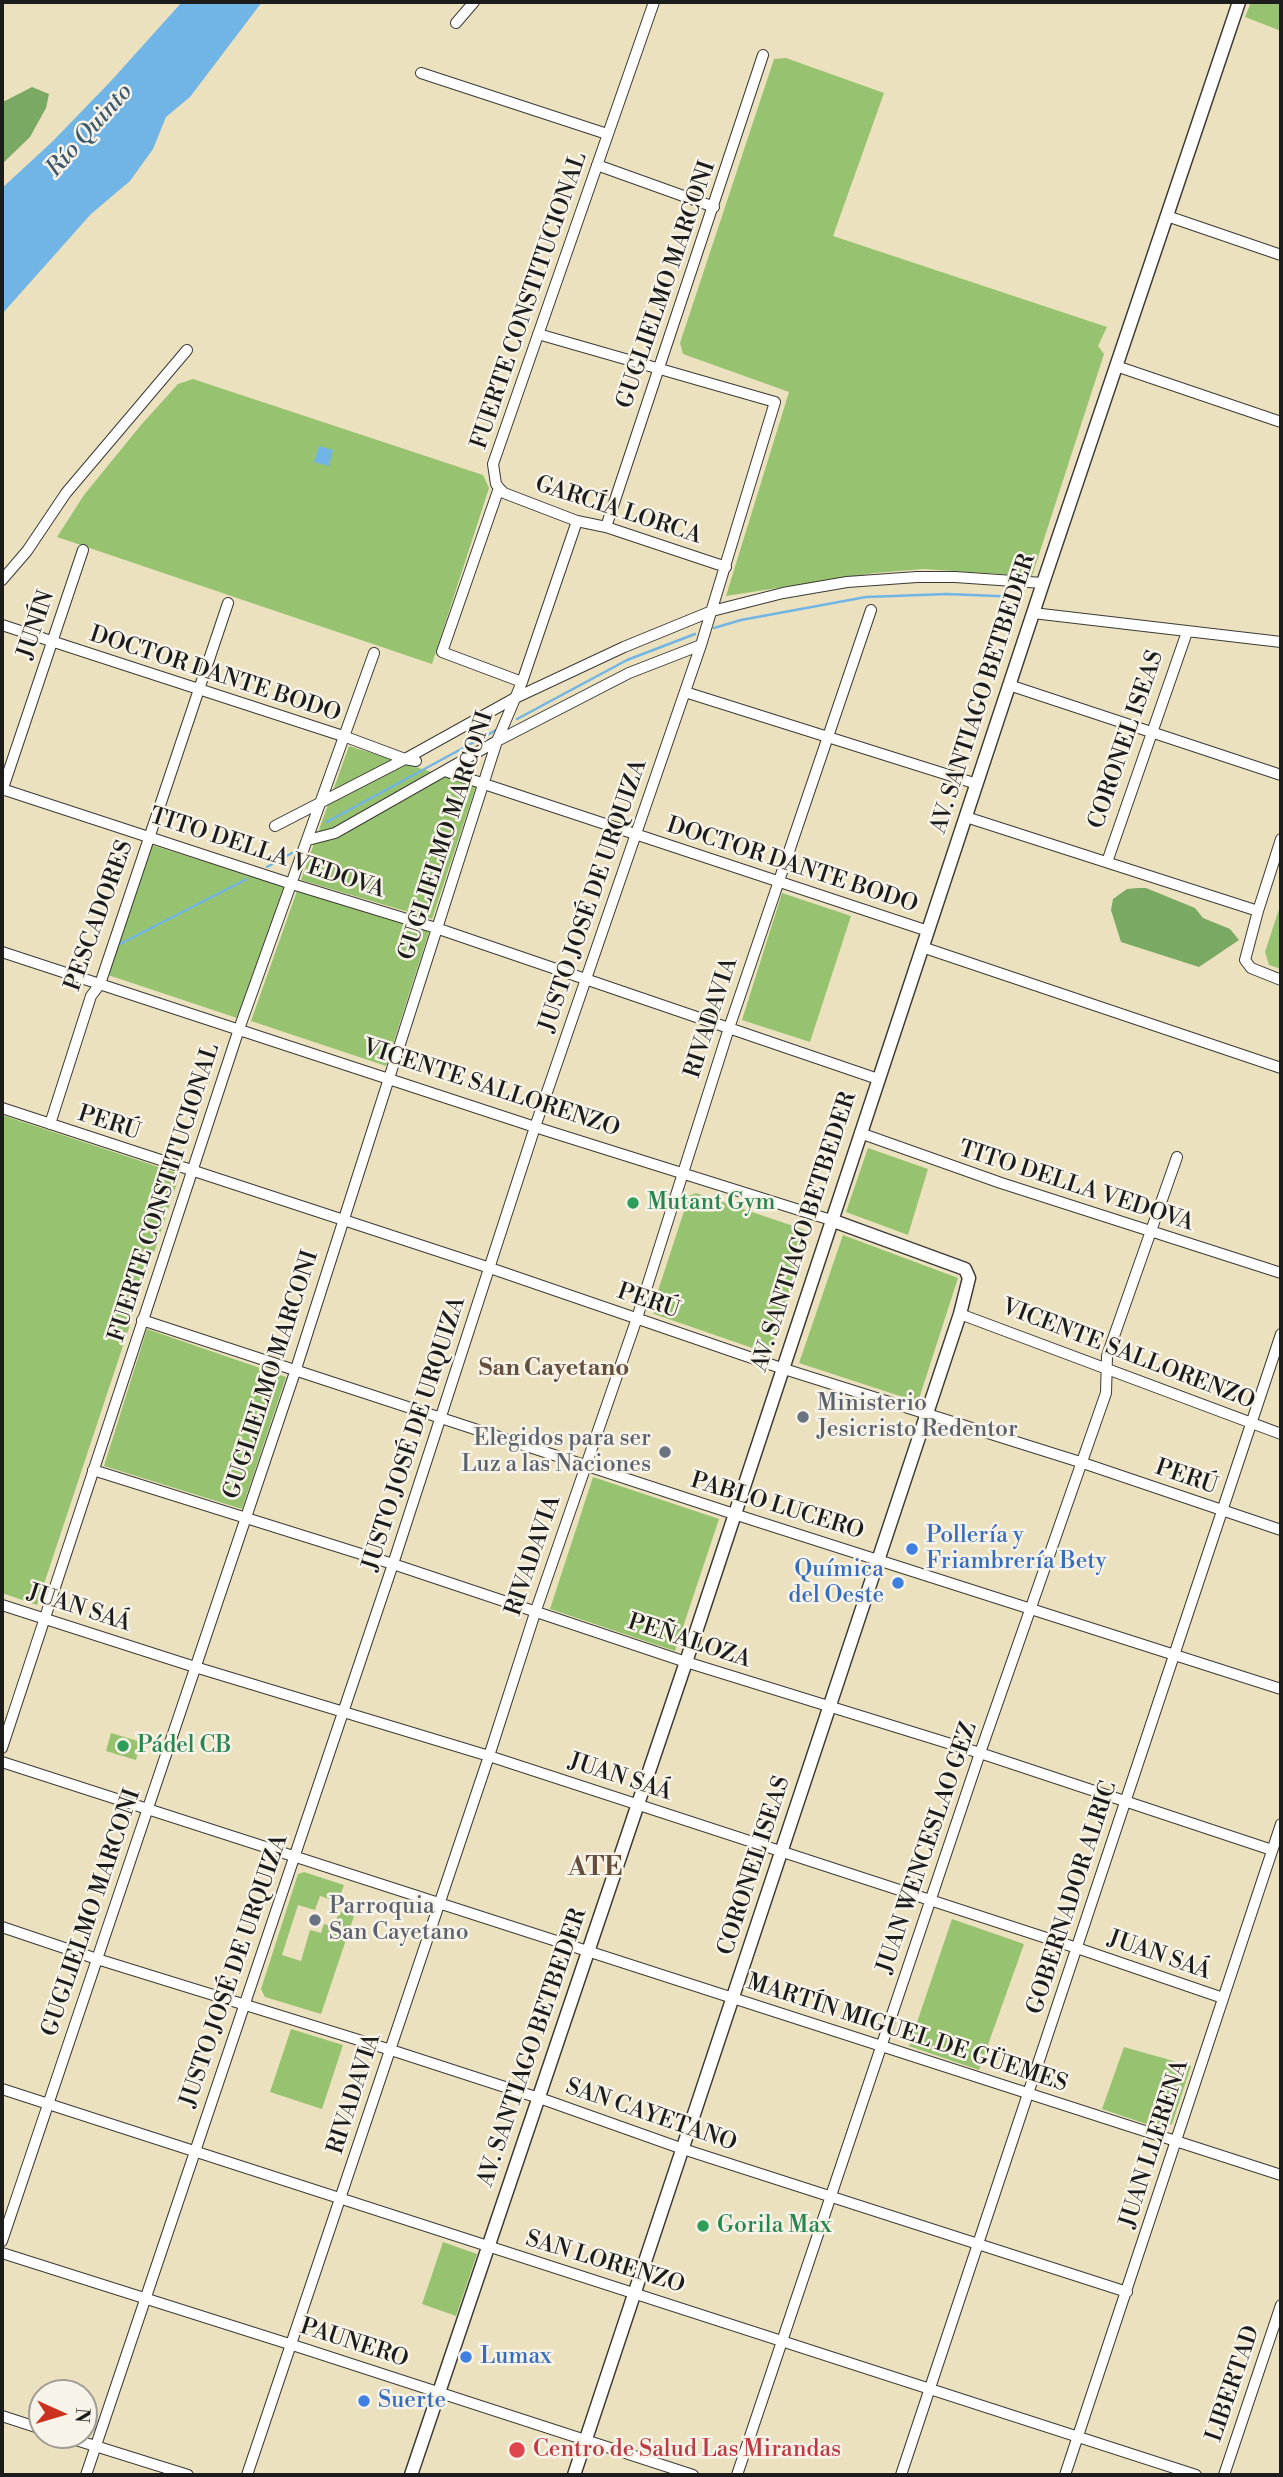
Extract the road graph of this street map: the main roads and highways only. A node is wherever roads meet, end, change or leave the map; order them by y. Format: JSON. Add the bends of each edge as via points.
{"nodes":[{"id":1,"x":1239,"y":2,"type":"edge"},
{"id":2,"x":831,"y":1220,"type":"junction"},
{"id":3,"x":965,"y":1269,"type":"joint"},
{"id":4,"x":411,"y":2475,"type":"edge"},
{"id":5,"x":574,"y":2475,"type":"edge"}],
"edges":[{"from":1,"to":2,"type":"main road","name":"AV. SANTIAGO BETBEDER"},
{"from":2,"to":3,"type":"main road","name":"VICENTE SALLORENZO"},
{"from":2,"to":4,"type":"main road","name":"AV. SANTIAGO BETBEDER"},
{"from":3,"to":5,"type":"main road","name":"CORONEL ISEAS","via":[[969,1278],[960,1314]]}]}
